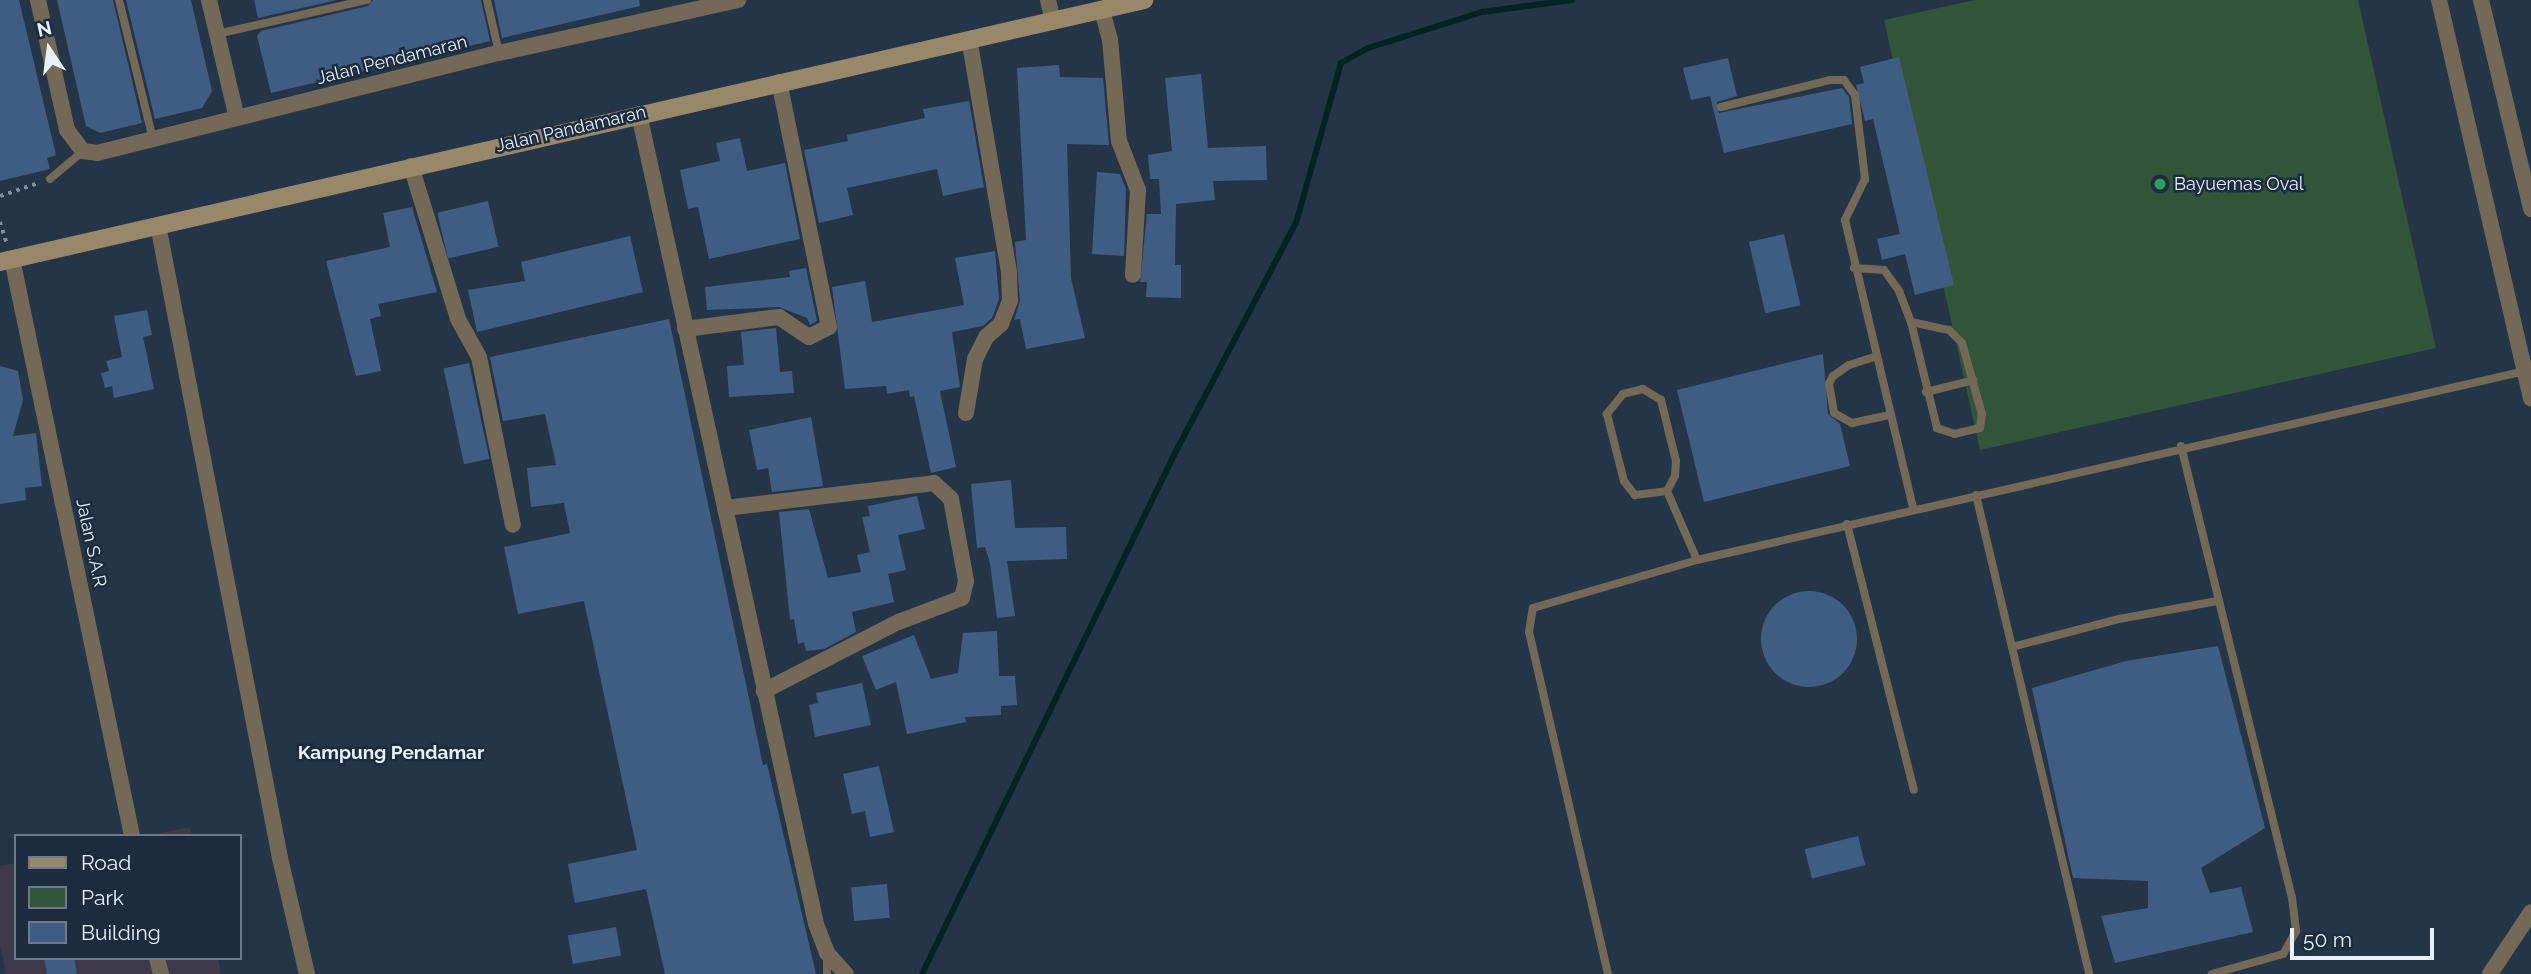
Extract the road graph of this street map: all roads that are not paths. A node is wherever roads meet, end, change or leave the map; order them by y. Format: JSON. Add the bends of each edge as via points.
{"nodes":[{"id":1,"x":38,"y":0,"type":"edge"},
{"id":2,"x":119,"y":0,"type":"edge"},
{"id":3,"x":209,"y":0,"type":"edge"},
{"id":4,"x":367,"y":0,"type":"edge"},
{"id":5,"x":487,"y":0,"type":"edge"},
{"id":6,"x":1048,"y":0,"type":"edge"},
{"id":7,"x":1144,"y":0,"type":"edge"},
{"id":8,"x":2440,"y":0,"type":"edge"},
{"id":9,"x":2480,"y":0,"type":"edge"},
{"id":10,"x":728,"y":1,"type":"edge"},
{"id":11,"x":1102,"y":10,"type":"junction"},
{"id":12,"x":1053,"y":21,"type":"junction"},
{"id":13,"x":217,"y":34,"type":"junction"},
{"id":14,"x":969,"y":39,"type":"junction"},
{"id":15,"x":499,"y":53,"type":"junction"},
{"id":16,"x":779,"y":82,"type":"junction"},
{"id":17,"x":1721,"y":107,"type":"dead end"},
{"id":18,"x":639,"y":114,"type":"junction"},
{"id":19,"x":237,"y":118,"type":"junction"},
{"id":20,"x":153,"y":140,"type":"junction"},
{"id":21,"x":83,"y":151,"type":"junction"},
{"id":22,"x":411,"y":166,"type":"junction"},
{"id":23,"x":50,"y":179,"type":"road end"},
{"id":24,"x":2531,"y":209,"type":"edge"},
{"id":25,"x":158,"y":225,"type":"junction"},
{"id":26,"x":6,"y":260,"type":"edge"},
{"id":27,"x":1853,"y":268,"type":"junction"},
{"id":28,"x":1133,"y":275,"type":"dead end"},
{"id":29,"x":1911,"y":322,"type":"junction"},
{"id":30,"x":685,"y":329,"type":"junction"},
{"id":31,"x":1877,"y":356,"type":"junction"},
{"id":32,"x":2528,"y":371,"type":"edge"},
{"id":33,"x":1974,"y":380,"type":"junction"},
{"id":34,"x":1926,"y":392,"type":"junction"},
{"id":35,"x":2531,"y":398,"type":"edge"},
{"id":36,"x":966,"y":413,"type":"dead end"},
{"id":37,"x":1891,"y":415,"type":"junction"},
{"id":38,"x":2181,"y":446,"type":"junction"},
{"id":39,"x":1667,"y":491,"type":"junction"},
{"id":40,"x":1976,"y":495,"type":"junction"},
{"id":41,"x":725,"y":508,"type":"junction"},
{"id":42,"x":1913,"y":508,"type":"junction"},
{"id":43,"x":1847,"y":524,"type":"junction"},
{"id":44,"x":513,"y":525,"type":"dead end"},
{"id":45,"x":1697,"y":560,"type":"junction"},
{"id":46,"x":2217,"y":601,"type":"junction"},
{"id":47,"x":2012,"y":647,"type":"junction"},
{"id":48,"x":764,"y":691,"type":"junction"},
{"id":49,"x":1914,"y":790,"type":"dead end"},
{"id":50,"x":132,"y":834,"type":"edge"},
{"id":51,"x":2531,"y":912,"type":"edge"},
{"id":52,"x":827,"y":953,"type":"junction"},
{"id":53,"x":307,"y":974,"type":"edge"},
{"id":54,"x":827,"y":974,"type":"edge"},
{"id":55,"x":846,"y":974,"type":"edge"},
{"id":56,"x":1608,"y":974,"type":"edge"},
{"id":57,"x":2089,"y":974,"type":"edge"},
{"id":58,"x":2212,"y":974,"type":"edge"},
{"id":59,"x":2490,"y":974,"type":"edge"}],
"edges":[{"from":1,"to":21,"type":"street","via":[[67,130]]},
{"from":2,"to":20,"type":"lane"},
{"from":3,"to":13,"type":"street"},
{"from":4,"to":13,"type":"lane"},
{"from":5,"to":15,"type":"lane"},
{"from":6,"to":12,"type":"street"},
{"from":7,"to":11,"type":"main road","name":"Jalan Pandamaran"},
{"from":8,"to":32,"type":"street"},
{"from":9,"to":24,"type":"street"},
{"from":10,"to":15,"type":"street","name":"Jalan Pendamaran"},
{"from":11,"to":12,"type":"main road","name":"Jalan Pandamaran"},
{"from":11,"to":28,"type":"street","via":[[1110,39],[1119,141],[1139,190]]},
{"from":12,"to":14,"type":"main road","name":"Jalan Pandamaran"},
{"from":13,"to":19,"type":"street"},
{"from":14,"to":16,"type":"main road","name":"Jalan Pandamaran"},
{"from":14,"to":36,"type":"street","via":[[1009,272],[1010,302],[1001,324],[986,337],[975,359]]},
{"from":15,"to":19,"type":"street","name":"Jalan Pendamaran"},
{"from":16,"to":18,"type":"main road","name":"Jalan Pandamaran"},
{"from":16,"to":30,"type":"street","via":[[829,327],[809,337],[779,317]]},
{"from":17,"to":27,"type":"lane","via":[[1844,80],[1856,95],[1865,178],[1845,220]]},
{"from":18,"to":22,"type":"main road","name":"Jalan Pandamaran"},
{"from":18,"to":30,"type":"street"},
{"from":19,"to":20,"type":"street","name":"Jalan Pendamaran"},
{"from":20,"to":21,"type":"street","name":"Jalan Pendamaran","via":[[97,153]]},
{"from":21,"to":23,"type":"lane"},
{"from":22,"to":25,"type":"main road","name":"Jalan Pandamaran"},
{"from":22,"to":44,"type":"street","via":[[458,319],[479,357]]},
{"from":25,"to":26,"type":"main road","name":"Jalan Pandamaran"},
{"from":25,"to":53,"type":"street","via":[[280,858]]},
{"from":26,"to":50,"type":"street","name":"Jalan S.A.R"},
{"from":27,"to":29,"type":"lane","via":[[1884,270],[1899,291]]},
{"from":27,"to":31,"type":"lane"},
{"from":29,"to":33,"type":"lane","via":[[1949,330],[1966,352]]},
{"from":29,"to":34,"type":"lane"},
{"from":30,"to":41,"type":"street"},
{"from":31,"to":37,"type":"lane"},
{"from":31,"to":37,"type":"lane","via":[[1833,376],[1829,383],[1834,414],[1852,423]]},
{"from":32,"to":35,"type":"street"},
{"from":32,"to":38,"type":"lane"},
{"from":33,"to":34,"type":"lane"},
{"from":33,"to":34,"type":"lane","via":[[1983,424],[1968,432],[1944,434],[1937,428]]},
{"from":37,"to":42,"type":"lane"},
{"from":38,"to":40,"type":"lane"},
{"from":38,"to":46,"type":"lane"},
{"from":39,"to":39,"type":"lane","via":[[1635,495],[1625,481],[1607,414],[1623,394],[1643,389],[1661,400],[1676,461]]},
{"from":39,"to":45,"type":"lane"},
{"from":40,"to":42,"type":"lane"},
{"from":40,"to":47,"type":"lane"},
{"from":41,"to":48,"type":"street"},
{"from":41,"to":48,"type":"street","via":[[934,483],[951,499],[965,581],[962,598],[898,622]]},
{"from":42,"to":43,"type":"lane"},
{"from":43,"to":45,"type":"lane"},
{"from":43,"to":49,"type":"lane"},
{"from":45,"to":56,"type":"lane","via":[[1547,603],[1533,608],[1528,617]]},
{"from":46,"to":47,"type":"lane","via":[[2119,619]]},
{"from":46,"to":58,"type":"lane","via":[[2292,898],[2296,931],[2283,954]]},
{"from":47,"to":57,"type":"lane"},
{"from":48,"to":52,"type":"street"},
{"from":51,"to":59,"type":"street"},
{"from":52,"to":54,"type":"lane"},
{"from":52,"to":55,"type":"street"}]}
